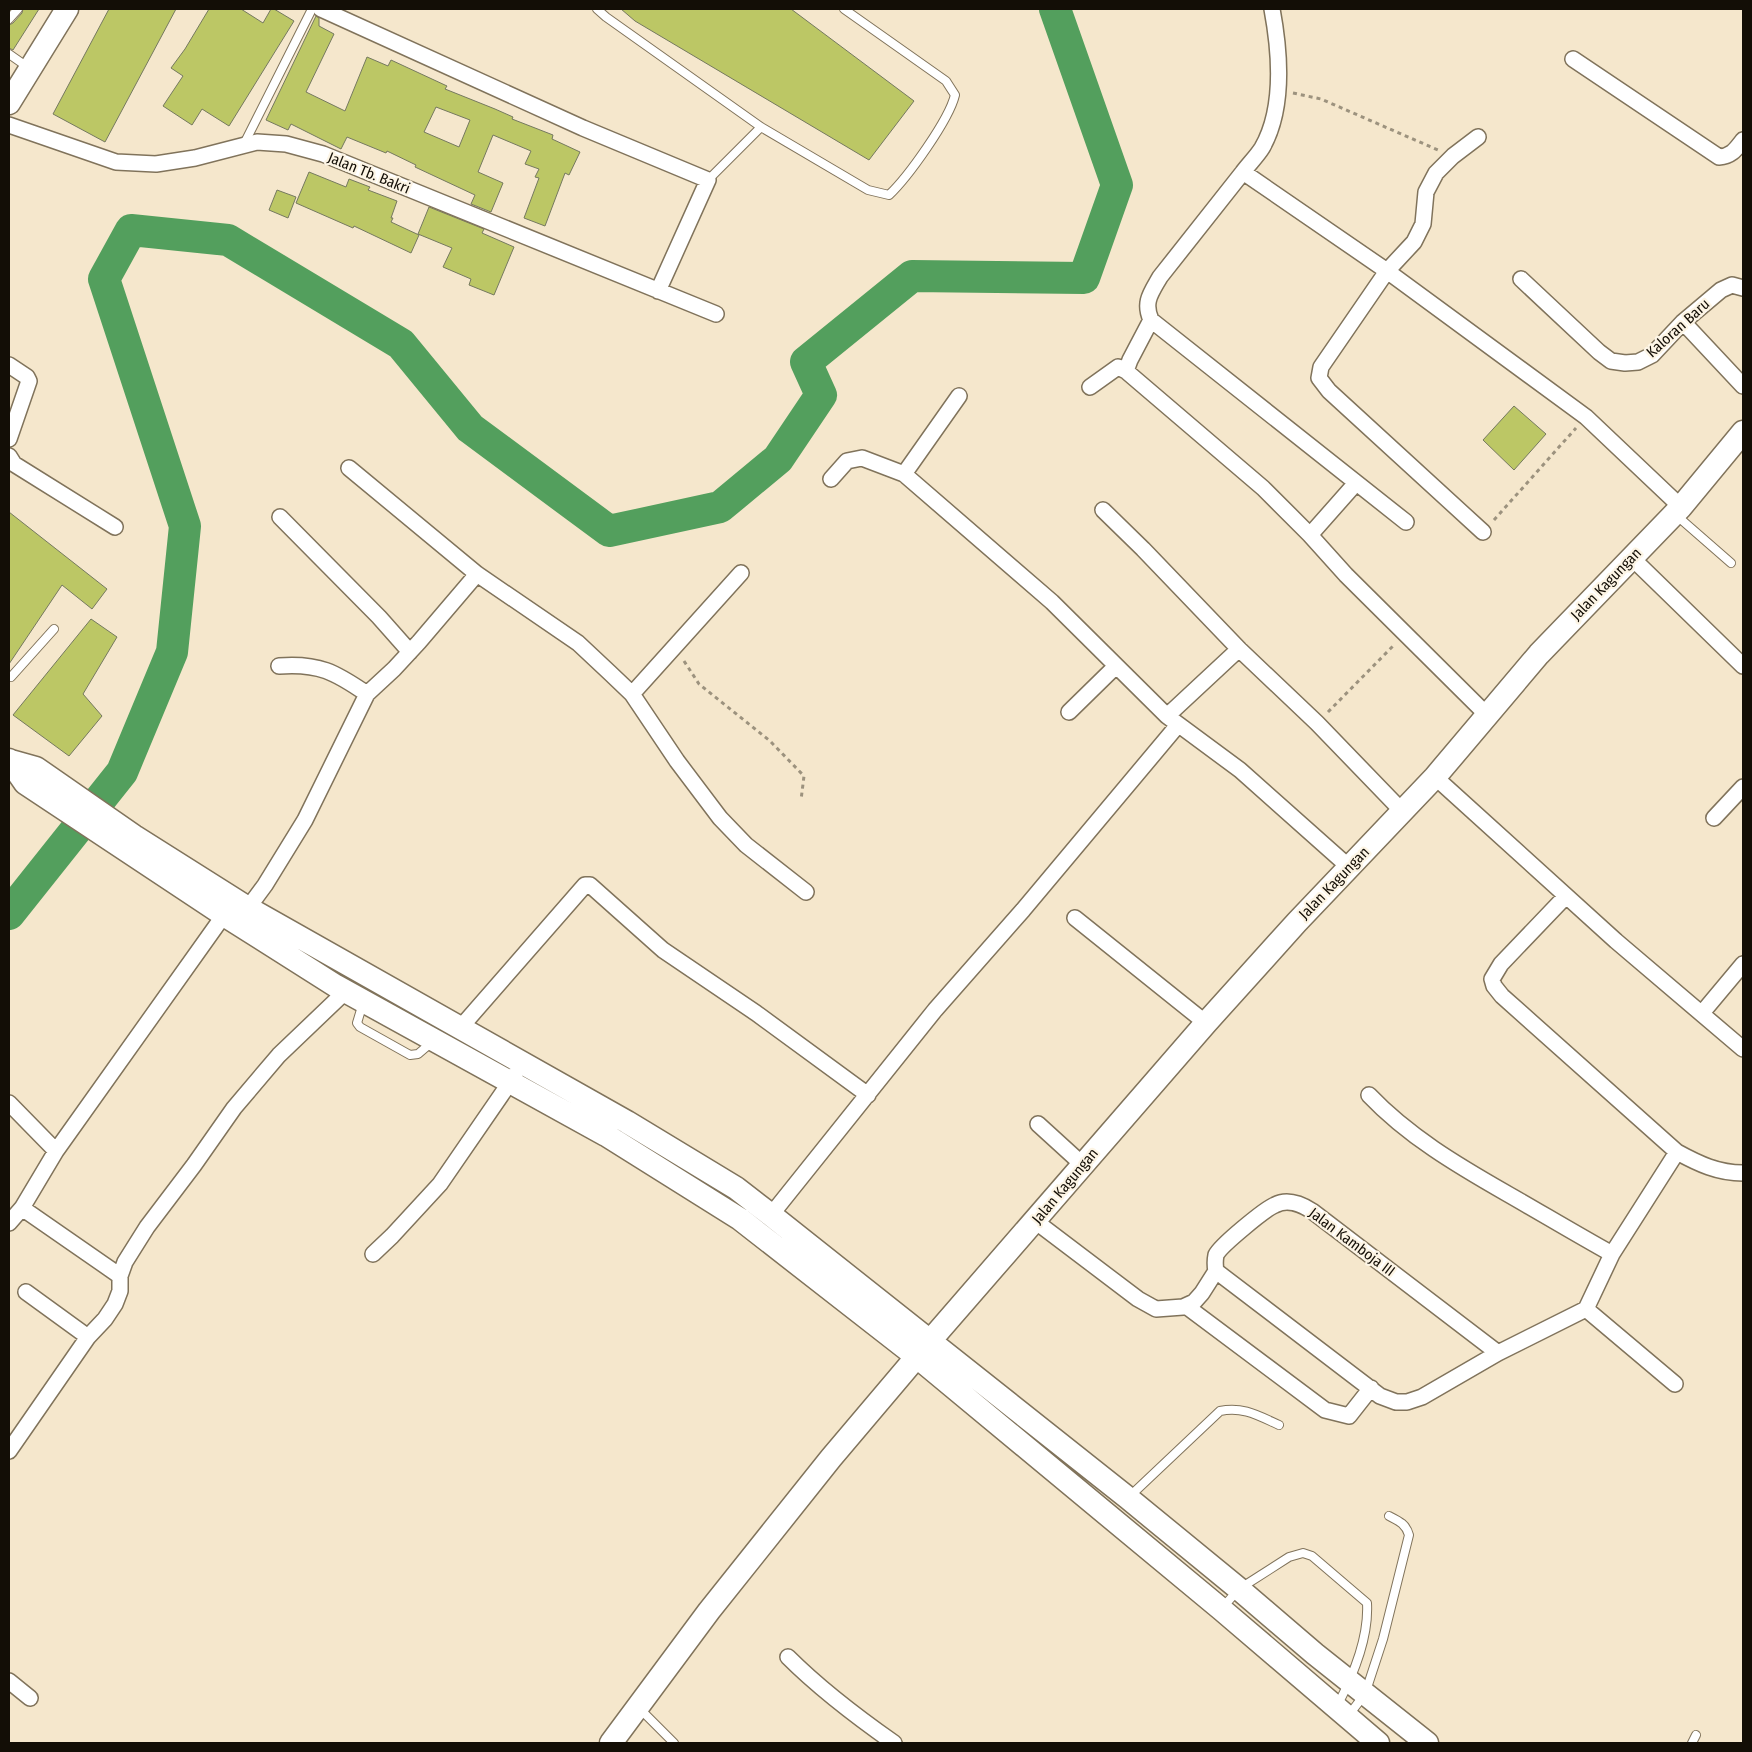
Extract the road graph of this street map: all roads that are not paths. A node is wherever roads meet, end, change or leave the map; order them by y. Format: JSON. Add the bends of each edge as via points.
{"nodes":[{"id":1,"x":18,"y":9,"type":"edge"},
{"id":2,"x":66,"y":9,"type":"edge"},
{"id":3,"x":312,"y":9,"type":"edge"},
{"id":4,"x":321,"y":9,"type":"edge"},
{"id":5,"x":597,"y":9,"type":"edge"},
{"id":6,"x":844,"y":9,"type":"edge"},
{"id":7,"x":1272,"y":9,"type":"edge"},
{"id":8,"x":9,"y":19,"type":"edge"},
{"id":9,"x":9,"y":54,"type":"edge"},
{"id":10,"x":1573,"y":59,"type":"dead end"},
{"id":11,"x":30,"y":69,"type":"junction"},
{"id":12,"x":9,"y":103,"type":"edge"},
{"id":13,"x":9,"y":125,"type":"edge"},
{"id":14,"x":761,"y":127,"type":"junction"},
{"id":15,"x":1478,"y":137,"type":"dead end"},
{"id":16,"x":1743,"y":140,"type":"edge"},
{"id":17,"x":243,"y":146,"type":"junction"},
{"id":18,"x":1243,"y":172,"type":"junction"},
{"id":19,"x":708,"y":180,"type":"junction"},
{"id":20,"x":1387,"y":271,"type":"junction"},
{"id":21,"x":1521,"y":279,"type":"dead end"},
{"id":22,"x":1743,"y":288,"type":"edge"},
{"id":23,"x":658,"y":290,"type":"junction"},
{"id":24,"x":716,"y":314,"type":"dead end"},
{"id":25,"x":1151,"y":320,"type":"junction"},
{"id":26,"x":1683,"y":322,"type":"junction"},
{"id":27,"x":9,"y":365,"type":"edge"},
{"id":28,"x":1126,"y":371,"type":"junction"},
{"id":29,"x":1743,"y":386,"type":"edge"},
{"id":30,"x":1090,"y":387,"type":"dead end"},
{"id":31,"x":959,"y":396,"type":"dead end"},
{"id":32,"x":1743,"y":432,"type":"edge"},
{"id":33,"x":9,"y":439,"type":"edge"},
{"id":34,"x":9,"y":456,"type":"edge"},
{"id":35,"x":349,"y":468,"type":"dead end"},
{"id":36,"x":904,"y":474,"type":"junction"},
{"id":37,"x":831,"y":479,"type":"dead end"},
{"id":38,"x":1356,"y":483,"type":"junction"},
{"id":39,"x":1103,"y":510,"type":"dead end"},
{"id":40,"x":1677,"y":510,"type":"junction"},
{"id":41,"x":280,"y":517,"type":"dead end"},
{"id":42,"x":1406,"y":522,"type":"dead end"},
{"id":43,"x":115,"y":527,"type":"dead end"},
{"id":44,"x":1483,"y":532,"type":"road end"},
{"id":45,"x":1310,"y":535,"type":"junction"},
{"id":46,"x":1632,"y":558,"type":"junction"},
{"id":47,"x":1731,"y":563,"type":"dead end"},
{"id":48,"x":741,"y":573,"type":"dead end"},
{"id":49,"x":477,"y":574,"type":"junction"},
{"id":50,"x":54,"y":629,"type":"dead end"},
{"id":51,"x":1239,"y":649,"type":"junction"},
{"id":52,"x":410,"y":652,"type":"junction"},
{"id":53,"x":279,"y":666,"type":"dead end"},
{"id":54,"x":1116,"y":666,"type":"junction"},
{"id":55,"x":1743,"y":666,"type":"edge"},
{"id":56,"x":10,"y":678,"type":"edge"},
{"id":57,"x":367,"y":694,"type":"junction"},
{"id":58,"x":632,"y":694,"type":"junction"},
{"id":59,"x":1069,"y":712,"type":"dead end"},
{"id":60,"x":1487,"y":715,"type":"junction"},
{"id":61,"x":1173,"y":721,"type":"junction"},
{"id":62,"x":10,"y":761,"type":"edge"},
{"id":63,"x":1435,"y":777,"type":"junction"},
{"id":64,"x":1743,"y":787,"type":"edge"},
{"id":65,"x":1402,"y":811,"type":"junction"},
{"id":66,"x":1714,"y":818,"type":"dead end"},
{"id":67,"x":128,"y":842,"type":"junction"},
{"id":68,"x":1350,"y":867,"type":"junction"},
{"id":69,"x":806,"y":892,"type":"dead end"},
{"id":70,"x":1566,"y":896,"type":"junction"},
{"id":71,"x":248,"y":908,"type":"junction"},
{"id":72,"x":224,"y":915,"type":"junction"},
{"id":73,"x":1075,"y":918,"type":"dead end"},
{"id":74,"x":1743,"y":964,"type":"edge"},
{"id":75,"x":355,"y":996,"type":"junction"},
{"id":76,"x":1702,"y":1013,"type":"junction"},
{"id":77,"x":1206,"y":1023,"type":"junction"},
{"id":78,"x":461,"y":1027,"type":"junction"},
{"id":79,"x":1743,"y":1050,"type":"edge"},
{"id":80,"x":523,"y":1063,"type":"junction"},
{"id":81,"x":511,"y":1083,"type":"junction"},
{"id":82,"x":1369,"y":1094,"type":"dead end"},
{"id":83,"x":868,"y":1095,"type":"junction"},
{"id":84,"x":9,"y":1103,"type":"edge"},
{"id":85,"x":1038,"y":1124,"type":"dead end"},
{"id":86,"x":56,"y":1151,"type":"junction"},
{"id":87,"x":1677,"y":1152,"type":"junction"},
{"id":88,"x":1083,"y":1165,"type":"junction"},
{"id":89,"x":1743,"y":1173,"type":"edge"},
{"id":90,"x":22,"y":1208,"type":"junction"},
{"id":91,"x":771,"y":1214,"type":"junction"},
{"id":92,"x":1035,"y":1221,"type":"junction"},
{"id":93,"x":9,"y":1223,"type":"edge"},
{"id":94,"x":373,"y":1254,"type":"dead end"},
{"id":95,"x":1612,"y":1254,"type":"junction"},
{"id":96,"x":1216,"y":1271,"type":"junction"},
{"id":97,"x":120,"y":1276,"type":"junction"},
{"id":98,"x":26,"y":1292,"type":"dead end"},
{"id":99,"x":1186,"y":1306,"type":"junction"},
{"id":100,"x":1586,"y":1309,"type":"junction"},
{"id":101,"x":88,"y":1337,"type":"junction"},
{"id":102,"x":924,"y":1349,"type":"junction"},
{"id":103,"x":1498,"y":1353,"type":"junction"},
{"id":104,"x":1675,"y":1384,"type":"dead end"},
{"id":105,"x":1371,"y":1388,"type":"junction"},
{"id":106,"x":1279,"y":1425,"type":"dead end"},
{"id":107,"x":9,"y":1451,"type":"edge"},
{"id":108,"x":1128,"y":1498,"type":"junction"},
{"id":109,"x":1389,"y":1516,"type":"dead end"},
{"id":110,"x":1239,"y":1589,"type":"junction"},
{"id":111,"x":1221,"y":1609,"type":"junction"},
{"id":112,"x":788,"y":1657,"type":"dead end"},
{"id":113,"x":9,"y":1681,"type":"edge"},
{"id":114,"x":1358,"y":1688,"type":"junction"},
{"id":115,"x":30,"y":1698,"type":"dead end"},
{"id":116,"x":638,"y":1707,"type":"junction"},
{"id":117,"x":1341,"y":1713,"type":"junction"},
{"id":118,"x":1696,"y":1735,"type":"dead end"},
{"id":119,"x":611,"y":1743,"type":"edge"},
{"id":120,"x":674,"y":1743,"type":"edge"},
{"id":121,"x":894,"y":1743,"type":"edge"},
{"id":122,"x":1378,"y":1743,"type":"edge"},
{"id":123,"x":1427,"y":1743,"type":"edge"},
{"id":124,"x":1692,"y":1743,"type":"edge"}],
"edges":[{"from":1,"to":8,"type":"lane"},
{"from":2,"to":11,"type":"main road"},
{"from":3,"to":17,"type":"lane"},
{"from":4,"to":19,"type":"street","via":[[583,128]]},
{"from":5,"to":14,"type":"lane"},
{"from":6,"to":14,"type":"lane","via":[[946,81],[955,95],[953,106],[925,150],[889,195],[868,190]]},
{"from":7,"to":18,"type":"street","via":[[1279,89],[1275,114],[1262,149]]},
{"from":9,"to":11,"type":"lane"},
{"from":10,"to":16,"type":"street","via":[[1719,157],[1732,154]]},
{"from":11,"to":12,"type":"main road"},
{"from":13,"to":17,"type":"street","name":"Jalan Tb. Bakri","via":[[116,162],[156,164]]},
{"from":14,"to":19,"type":"lane"},
{"from":15,"to":20,"type":"street","via":[[1436,173],[1426,192],[1423,224],[1414,242]]},
{"from":17,"to":23,"type":"street","name":"Jalan Tb. Bakri","via":[[257,142],[286,144],[322,154]]},
{"from":18,"to":20,"type":"street"},
{"from":18,"to":25,"type":"street","via":[[1160,277],[1146,310]]},
{"from":19,"to":23,"type":"street"},
{"from":20,"to":40,"type":"street","via":[[1586,417]]},
{"from":20,"to":44,"type":"street","via":[[1321,367],[1319,378],[1329,391]]},
{"from":21,"to":26,"type":"street","name":"Kaloran Baru","via":[[1611,361],[1638,362],[1652,354]]},
{"from":22,"to":26,"type":"street","name":"Kaloran Baru","via":[[1732,285],[1722,290]]},
{"from":23,"to":24,"type":"street","name":"Jalan Tb. Bakri"},
{"from":25,"to":28,"type":"street"},
{"from":25,"to":38,"type":"street"},
{"from":26,"to":29,"type":"street"},
{"from":27,"to":33,"type":"street","via":[[28,381]]},
{"from":28,"to":30,"type":"street","via":[[1118,367]]},
{"from":28,"to":45,"type":"street","via":[[1263,488]]},
{"from":31,"to":36,"type":"street"},
{"from":32,"to":40,"type":"main road","name":"Jalan Kagungan"},
{"from":34,"to":43,"type":"street","via":[[14,464]]},
{"from":35,"to":49,"type":"street"},
{"from":36,"to":37,"type":"street","via":[[862,458],[847,462]]},
{"from":36,"to":54,"type":"street","via":[[1052,602]]},
{"from":38,"to":42,"type":"street"},
{"from":38,"to":45,"type":"street"},
{"from":39,"to":51,"type":"street"},
{"from":40,"to":46,"type":"main road","name":"Jalan Kagungan"},
{"from":40,"to":47,"type":"lane"},
{"from":41,"to":52,"type":"street","via":[[379,616]]},
{"from":45,"to":60,"type":"street"},
{"from":46,"to":55,"type":"street"},
{"from":46,"to":60,"type":"main road","name":"Jalan Kagungan","via":[[1539,654]]},
{"from":48,"to":58,"type":"street"},
{"from":49,"to":52,"type":"street"},
{"from":49,"to":58,"type":"street","via":[[578,643]]},
{"from":50,"to":56,"type":"lane"},
{"from":51,"to":61,"type":"street"},
{"from":51,"to":65,"type":"street"},
{"from":52,"to":57,"type":"street"},
{"from":53,"to":57,"type":"street","via":[[315,666],[339,675]]},
{"from":54,"to":59,"type":"street"},
{"from":54,"to":61,"type":"street"},
{"from":57,"to":71,"type":"street","via":[[305,820]]},
{"from":58,"to":69,"type":"street","via":[[720,818],[746,845]]},
{"from":60,"to":63,"type":"main road","name":"Jalan Kagungan"},
{"from":61,"to":68,"type":"street","via":[[1240,770]]},
{"from":61,"to":83,"type":"street","via":[[1023,910],[935,1010]]},
{"from":62,"to":67,"type":"main road","via":[[25,782],[45,786]]},
{"from":63,"to":65,"type":"main road","name":"Jalan Kagungan"},
{"from":63,"to":70,"type":"street"},
{"from":64,"to":66,"type":"street"},
{"from":65,"to":68,"type":"main road","name":"Jalan Kagungan"},
{"from":67,"to":71,"type":"main road"},
{"from":67,"to":72,"type":"main road"},
{"from":68,"to":77,"type":"main road","name":"Jalan Kagungan"},
{"from":70,"to":76,"type":"street"},
{"from":70,"to":87,"type":"street","via":[[1501,964],[1492,979],[1494,986]]},
{"from":71,"to":78,"type":"main road"},
{"from":72,"to":75,"type":"main road"},
{"from":72,"to":86,"type":"street"},
{"from":73,"to":77,"type":"street"},
{"from":74,"to":76,"type":"street"},
{"from":75,"to":81,"type":"main road"},
{"from":75,"to":97,"type":"street","via":[[279,1055],[234,1108],[146,1227]]},
{"from":76,"to":79,"type":"street"},
{"from":77,"to":88,"type":"main road","name":"Jalan Kagungan"},
{"from":78,"to":80,"type":"main road"},
{"from":78,"to":83,"type":"street","via":[[585,885],[590,885],[663,950]]},
{"from":80,"to":81,"type":"street"},
{"from":80,"to":91,"type":"main road","via":[[736,1188]]},
{"from":81,"to":94,"type":"street","via":[[440,1184]]},
{"from":81,"to":102,"type":"main road","via":[[606,1135],[740,1219]]},
{"from":82,"to":95,"type":"street","via":[[1388,1115],[1470,1172]]},
{"from":83,"to":91,"type":"street"},
{"from":84,"to":86,"type":"street"},
{"from":85,"to":88,"type":"street"},
{"from":86,"to":90,"type":"street"},
{"from":87,"to":89,"type":"street","via":[[1720,1172]]},
{"from":87,"to":95,"type":"street"},
{"from":88,"to":92,"type":"main road","name":"Jalan Kagungan"},
{"from":90,"to":93,"type":"street"},
{"from":90,"to":97,"type":"street"},
{"from":91,"to":102,"type":"main road"},
{"from":92,"to":99,"type":"street","via":[[1138,1299],[1156,1309]]},
{"from":92,"to":102,"type":"main road","name":"Jalan Kagungan"},
{"from":95,"to":100,"type":"street"},
{"from":96,"to":99,"type":"street","name":"Jalan Kamboja III","via":[[1202,1293]]},
{"from":96,"to":103,"type":"street","name":"Jalan Kamboja III","via":[[1216,1254],[1235,1235],[1276,1204],[1300,1203]]},
{"from":96,"to":105,"type":"street"},
{"from":97,"to":101,"type":"street","via":[[120,1291],[115,1304]]},
{"from":98,"to":101,"type":"street"},
{"from":99,"to":105,"type":"street","via":[[1325,1410],[1350,1416]]},
{"from":100,"to":103,"type":"street"},
{"from":100,"to":104,"type":"street"},
{"from":101,"to":107,"type":"street"},
{"from":102,"to":108,"type":"main road"},
{"from":102,"to":111,"type":"main road"},
{"from":102,"to":116,"type":"main road","name":"Jalan Kagungan","via":[[812,1481]]},
{"from":103,"to":105,"type":"street","via":[[1422,1397],[1407,1402],[1380,1396]]},
{"from":106,"to":108,"type":"lane","via":[[1246,1411],[1220,1410]]},
{"from":108,"to":110,"type":"main road"},
{"from":109,"to":114,"type":"lane","via":[[1407,1528],[1409,1536],[1383,1639]]},
{"from":110,"to":111,"type":"lane"},
{"from":110,"to":114,"type":"main road"},
{"from":110,"to":114,"type":"lane","via":[[1289,1557],[1303,1553],[1312,1556],[1367,1603],[1368,1620]]},
{"from":111,"to":117,"type":"main road"},
{"from":112,"to":121,"type":"street","via":[[851,1712]]},
{"from":113,"to":115,"type":"street"},
{"from":114,"to":117,"type":"lane"},
{"from":114,"to":117,"type":"lane"},
{"from":114,"to":123,"type":"main road"},
{"from":116,"to":119,"type":"main road","name":"Jalan Kagungan"},
{"from":116,"to":120,"type":"lane"},
{"from":117,"to":122,"type":"main road"},
{"from":118,"to":124,"type":"lane"}]}
